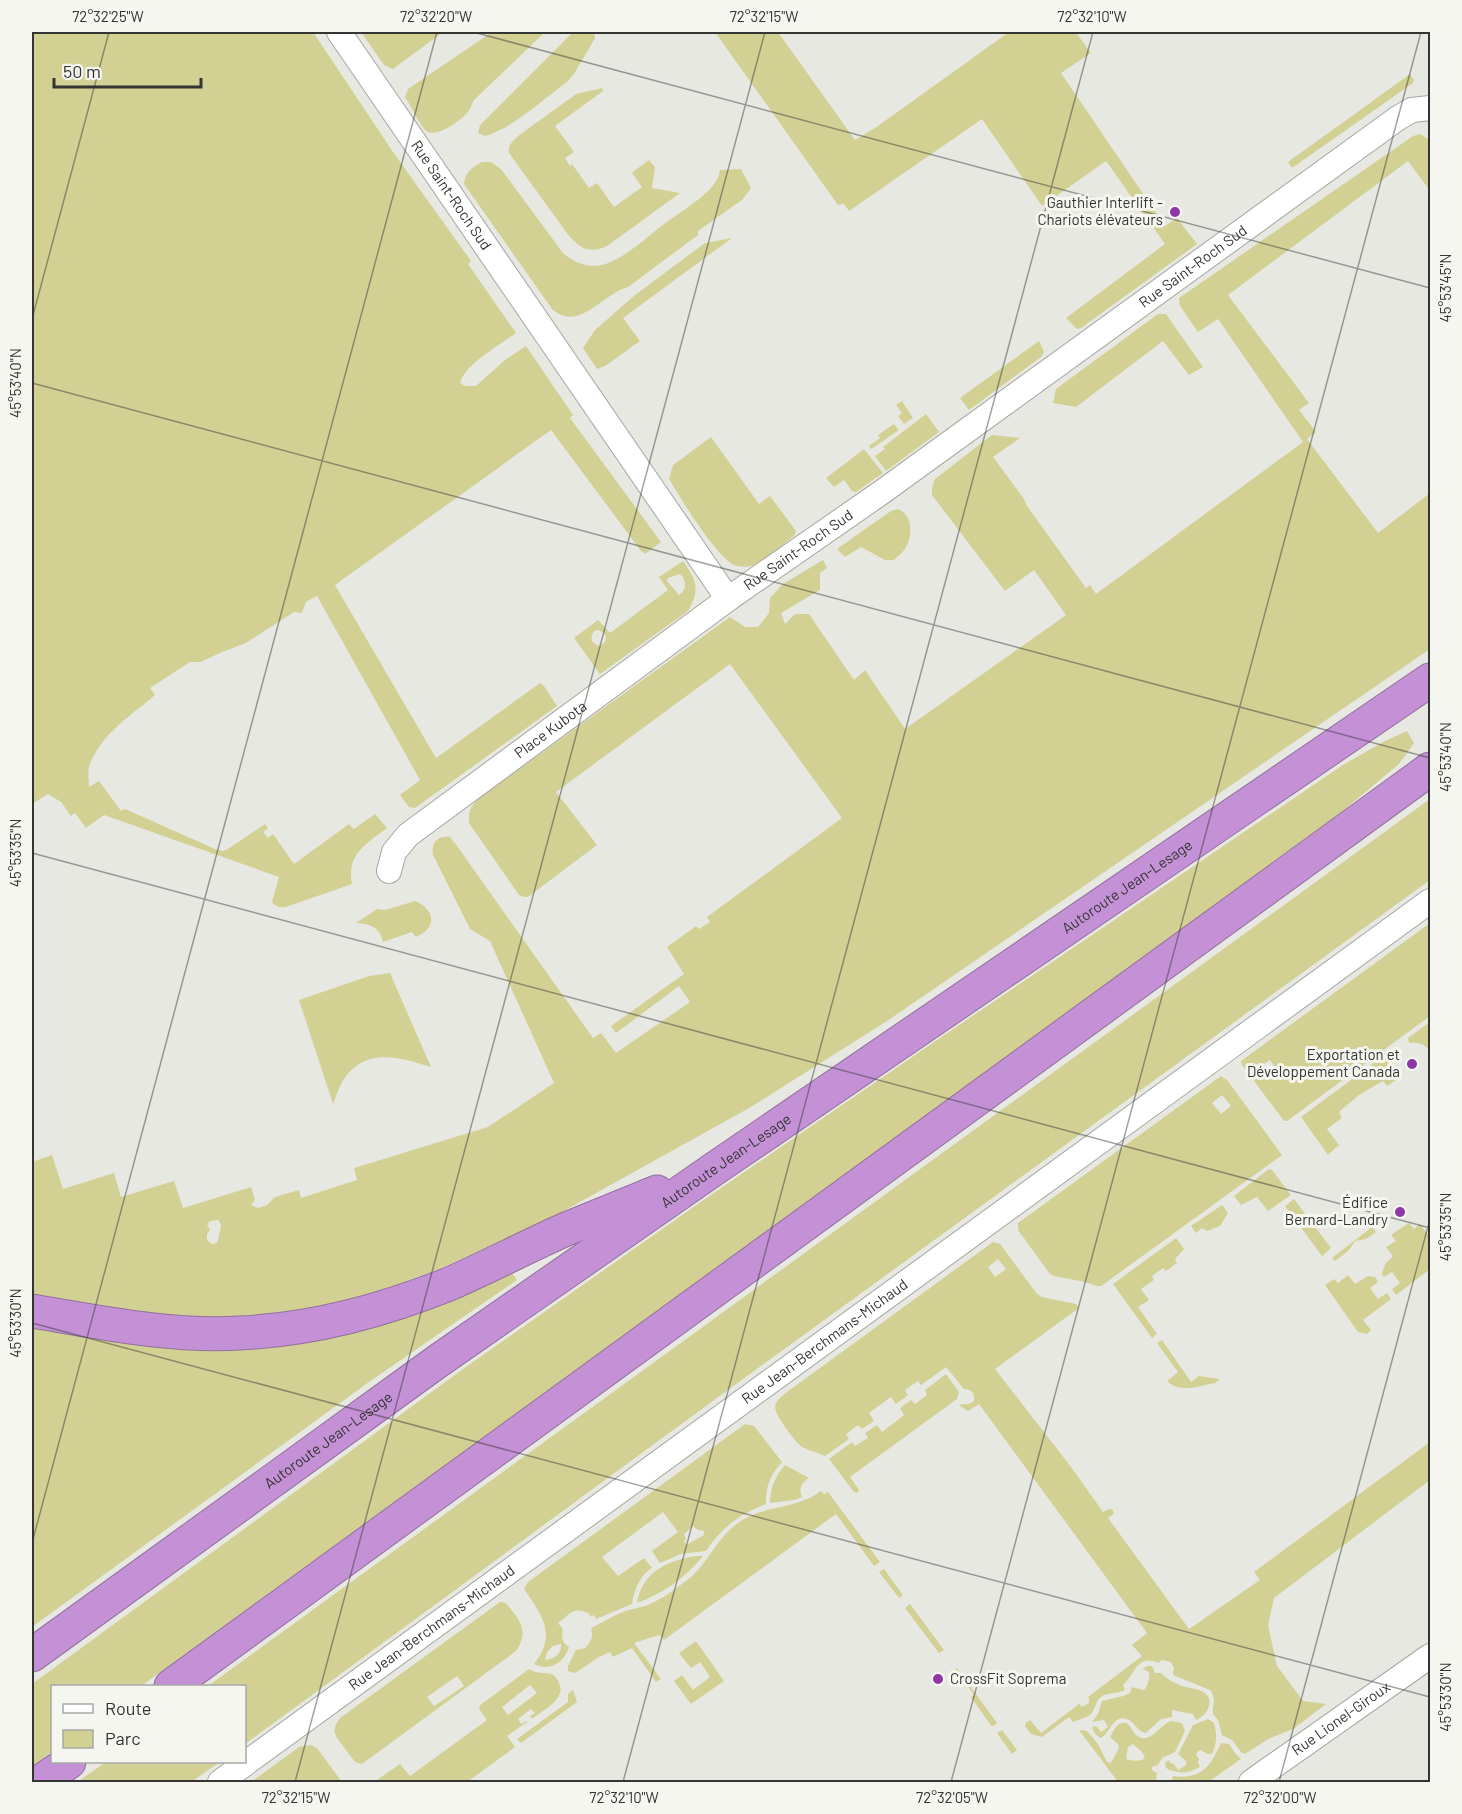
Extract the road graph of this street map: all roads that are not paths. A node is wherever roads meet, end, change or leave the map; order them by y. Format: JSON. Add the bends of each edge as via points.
{"nodes":[{"id":1,"x":339,"y":32,"type":"edge"},
{"id":2,"x":1431,"y":108,"type":"edge"},
{"id":3,"x":728,"y":600,"type":"junction"},
{"id":4,"x":1431,"y":680,"type":"edge"},
{"id":5,"x":1431,"y":769,"type":"edge"},
{"id":6,"x":389,"y":871,"type":"dead end"},
{"id":7,"x":1431,"y":901,"type":"edge"},
{"id":8,"x":714,"y":1169,"type":"junction"},
{"id":9,"x":32,"y":1311,"type":"edge"},
{"id":10,"x":32,"y":1655,"type":"edge"},
{"id":11,"x":1431,"y":1656,"type":"edge"},
{"id":12,"x":172,"y":1685,"type":"edge"},
{"id":13,"x":66,"y":1763,"type":"edge"},
{"id":14,"x":40,"y":1782,"type":"edge"},
{"id":15,"x":220,"y":1782,"type":"edge"},
{"id":16,"x":1251,"y":1782,"type":"edge"}],
"edges":[{"from":1,"to":3,"type":"street","name":"Rue Saint-Roch Sud"},
{"from":2,"to":3,"type":"street","name":"Rue Saint-Roch Sud","via":[[1412,110],[1398,117]]},
{"from":3,"to":6,"type":"street","name":"Place Kubota","via":[[408,835],[394,852]]},
{"from":4,"to":8,"type":"highway","name":"Autoroute Jean-Lesage"},
{"from":5,"to":12,"type":"highway"},
{"from":7,"to":15,"type":"street","name":"Rue Jean-Berchmans-Michaud"},
{"from":8,"to":9,"type":"highway","via":[[442,1286],[337,1320],[288,1330],[212,1334]]},
{"from":8,"to":10,"type":"highway","name":"Autoroute Jean-Lesage","via":[[438,1361]]},
{"from":11,"to":16,"type":"street","name":"Rue Lionel-Giroux"},
{"from":13,"to":14,"type":"highway"}]}
